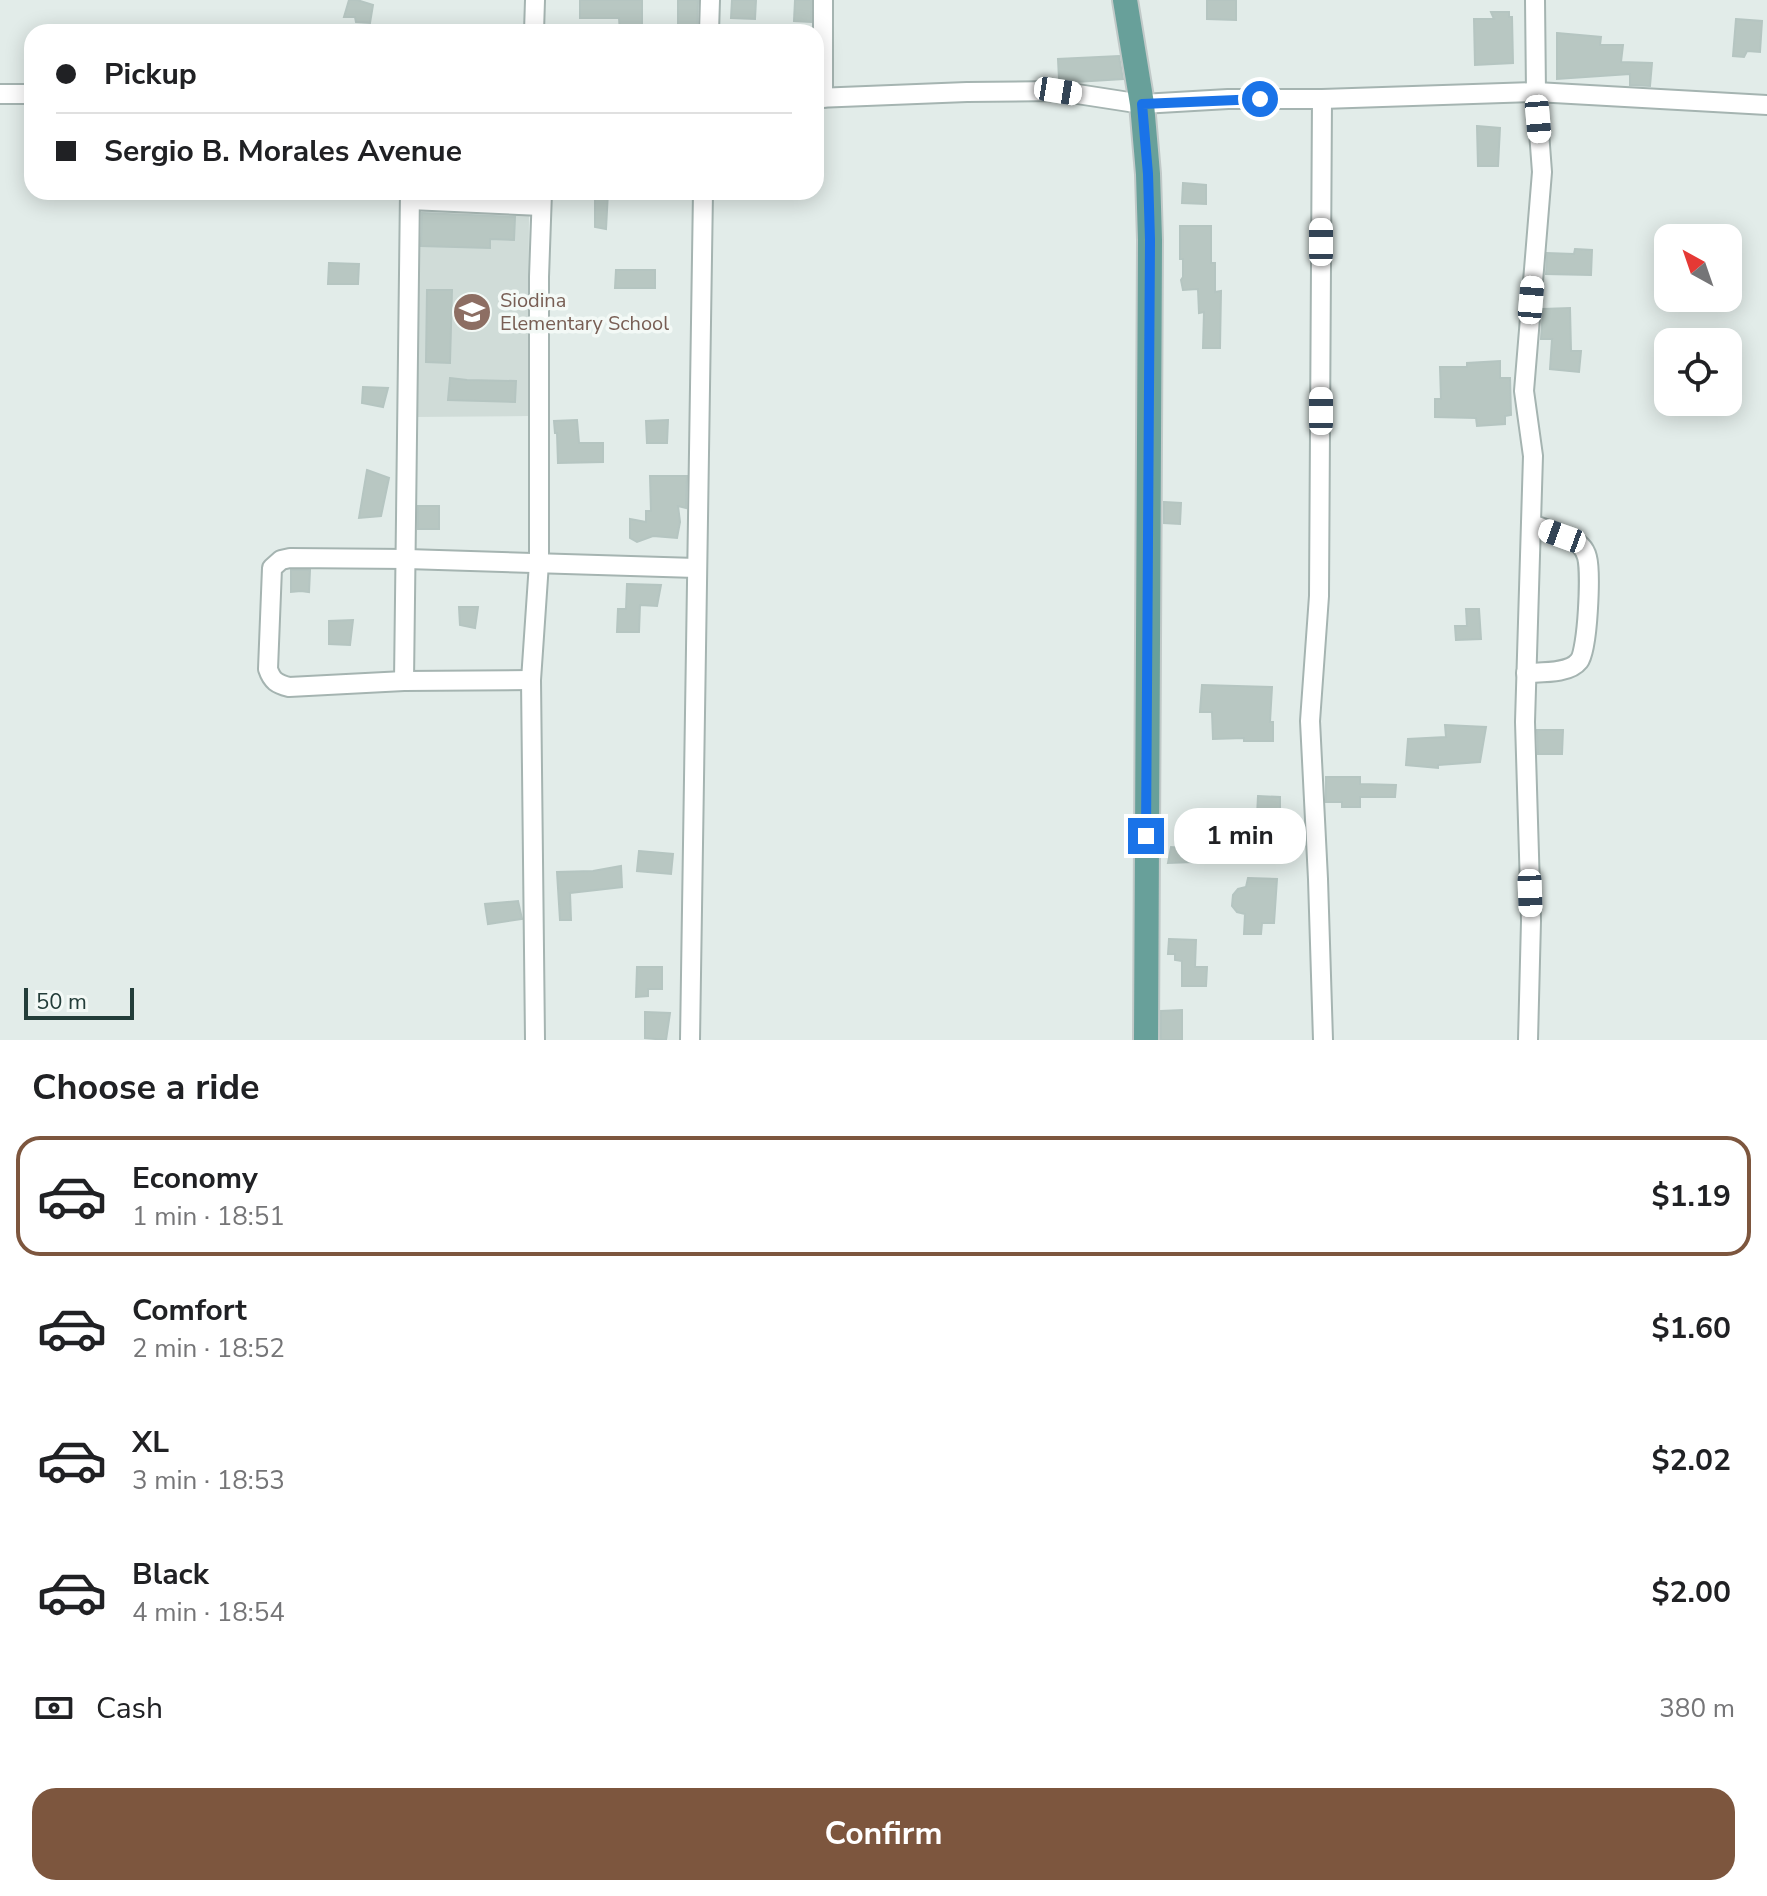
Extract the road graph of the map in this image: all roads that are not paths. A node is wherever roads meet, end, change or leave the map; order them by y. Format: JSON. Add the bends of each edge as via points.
{"nodes":[{"id":1,"x":535,"y":0,"type":"edge"},
{"id":2,"x":710,"y":0,"type":"edge"},
{"id":3,"x":823,"y":0,"type":"edge"},
{"id":4,"x":1125,"y":0,"type":"edge"},
{"id":5,"x":1535,"y":0,"type":"edge"},
{"id":6,"x":534,"y":24,"type":"edge"},
{"id":7,"x":709,"y":24,"type":"edge"},
{"id":8,"x":822,"y":24,"type":"edge"},
{"id":9,"x":1536,"y":92,"type":"junction"},
{"id":10,"x":0,"y":94,"type":"edge"},
{"id":11,"x":24,"y":94,"type":"edge"},
{"id":12,"x":824,"y":98,"type":"edge"},
{"id":13,"x":1322,"y":99,"type":"junction"},
{"id":14,"x":1142,"y":104,"type":"junction"},
{"id":15,"x":1767,"y":105,"type":"edge"},
{"id":16,"x":410,"y":200,"type":"edge"},
{"id":17,"x":542,"y":200,"type":"edge"},
{"id":18,"x":703,"y":200,"type":"edge"},
{"id":19,"x":1531,"y":524,"type":"junction"},
{"id":20,"x":407,"y":559,"type":"junction"},
{"id":21,"x":539,"y":563,"type":"junction"},
{"id":22,"x":696,"y":568,"type":"junction"},
{"id":23,"x":1526,"y":673,"type":"junction"},
{"id":24,"x":531,"y":680,"type":"junction"},
{"id":25,"x":404,"y":681,"type":"junction"},
{"id":26,"x":535,"y":1040,"type":"edge"},
{"id":27,"x":690,"y":1040,"type":"edge"},
{"id":28,"x":1146,"y":1040,"type":"edge"},
{"id":29,"x":1323,"y":1040,"type":"edge"},
{"id":30,"x":1528,"y":1040,"type":"edge"}],
"edges":[{"from":1,"to":6,"type":"street"},
{"from":2,"to":7,"type":"street"},
{"from":3,"to":8,"type":"street"},
{"from":4,"to":14,"type":"main road"},
{"from":5,"to":9,"type":"street"},
{"from":9,"to":13,"type":"street"},
{"from":9,"to":15,"type":"street"},
{"from":9,"to":19,"type":"street","via":[[1542,172],[1524,391],[1533,456]]},
{"from":10,"to":11,"type":"street"},
{"from":12,"to":14,"type":"street","via":[[1058,91]]},
{"from":13,"to":14,"type":"street"},
{"from":13,"to":29,"type":"street","via":[[1319,596],[1310,721]]},
{"from":14,"to":28,"type":"main road","via":[[1150,240]]},
{"from":16,"to":20,"type":"street"},
{"from":17,"to":21,"type":"street"},
{"from":18,"to":22,"type":"street"},
{"from":19,"to":23,"type":"street"},
{"from":19,"to":23,"type":"street","via":[[1584,549],[1587,617],[1576,664]]},
{"from":20,"to":21,"type":"street"},
{"from":20,"to":25,"type":"street"},
{"from":20,"to":25,"type":"street","via":[[290,558],[276,564],[268,669],[277,684],[289,687]]},
{"from":21,"to":22,"type":"street"},
{"from":21,"to":24,"type":"street"},
{"from":22,"to":27,"type":"street"},
{"from":23,"to":30,"type":"street"},
{"from":24,"to":25,"type":"street"},
{"from":24,"to":26,"type":"street"}]}
